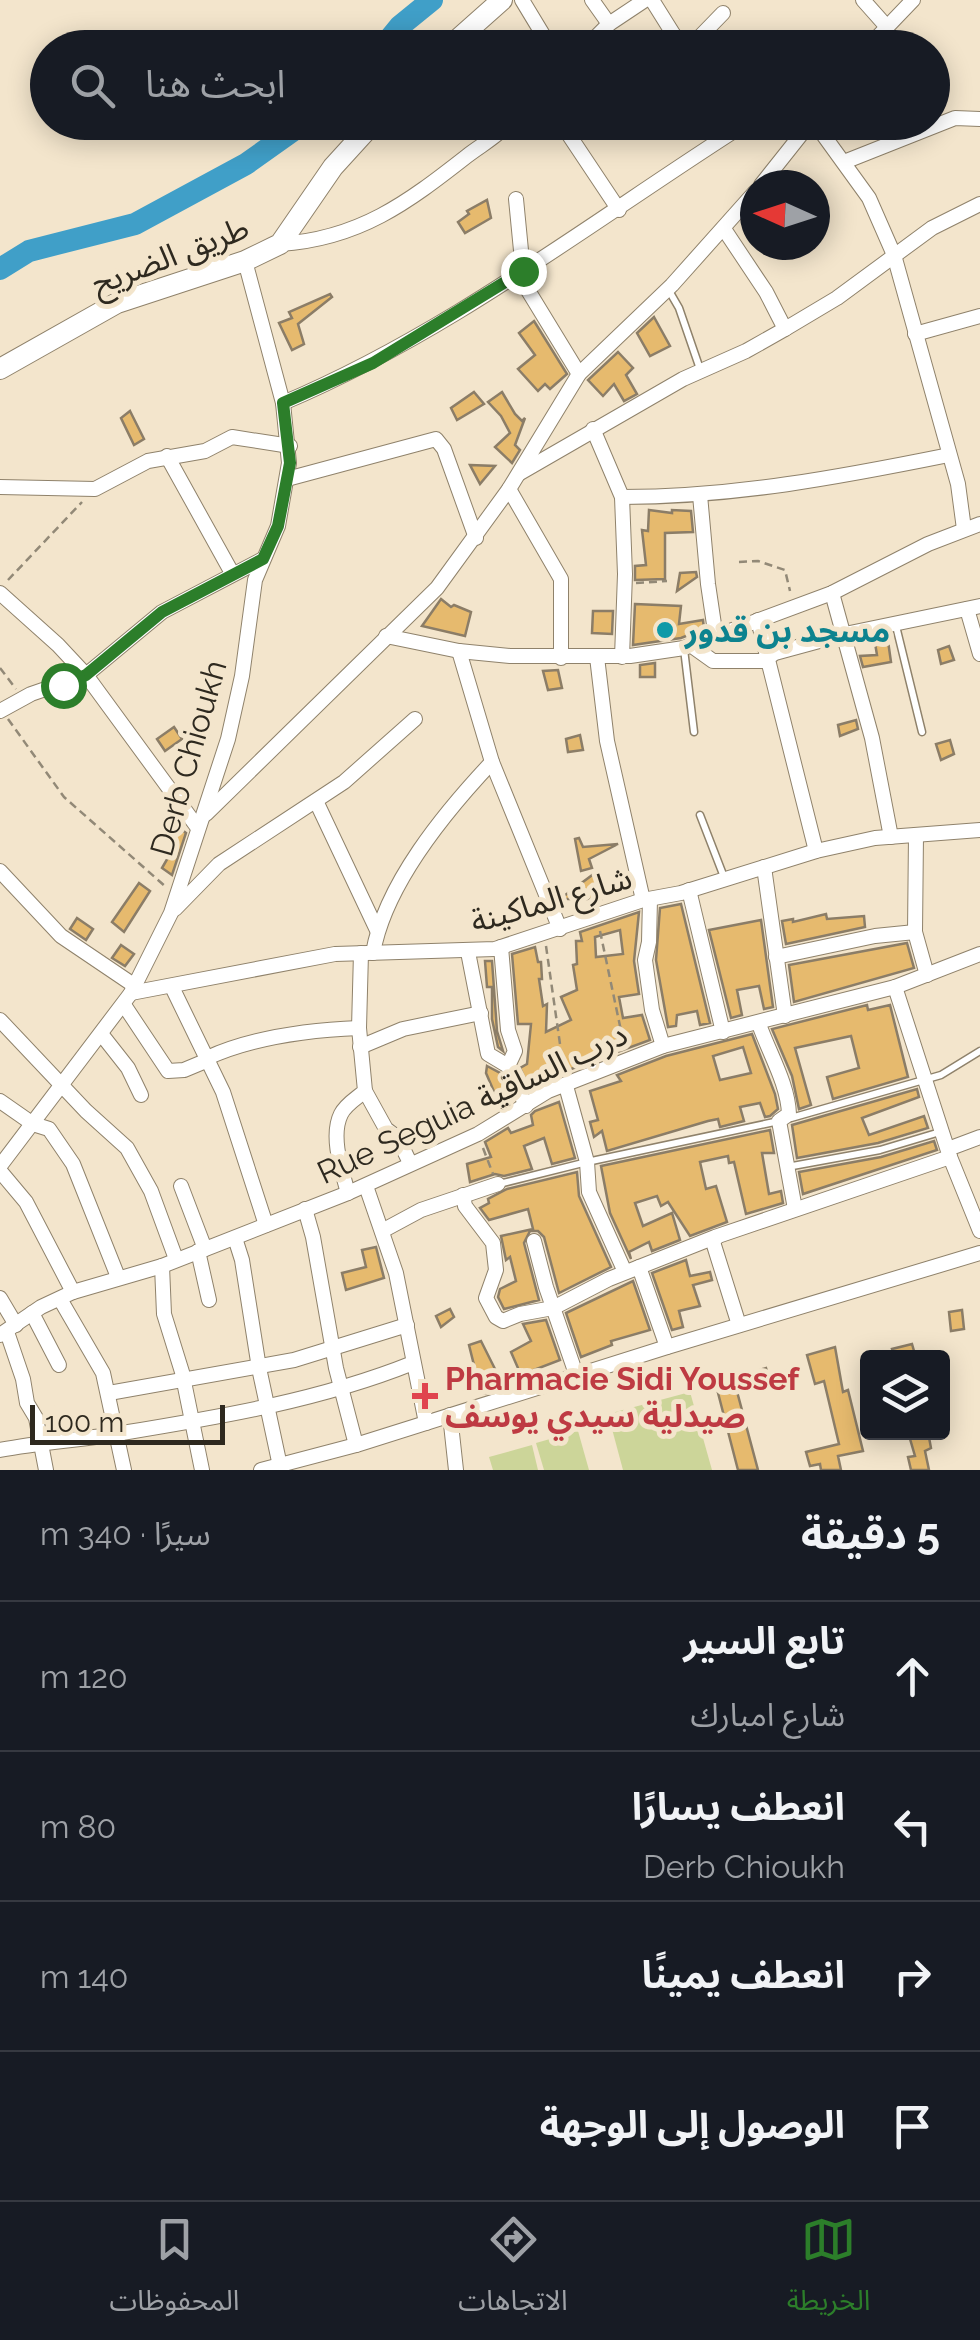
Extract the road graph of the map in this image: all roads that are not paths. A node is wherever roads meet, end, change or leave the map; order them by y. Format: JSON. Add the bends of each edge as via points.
{"nodes":[{"id":1,"x":502,"y":0,"type":"edge"},
{"id":2,"x":522,"y":0,"type":"edge"},
{"id":3,"x":592,"y":0,"type":"edge"},
{"id":4,"x":648,"y":0,"type":"edge"},
{"id":5,"x":864,"y":0,"type":"edge"},
{"id":6,"x":913,"y":0,"type":"edge"},
{"id":7,"x":723,"y":14,"type":"dead end"},
{"id":8,"x":609,"y":24,"type":"junction"},
{"id":9,"x":887,"y":27,"type":"junction"},
{"id":10,"x":470,"y":30,"type":"edge"},
{"id":11,"x":540,"y":30,"type":"edge"},
{"id":12,"x":603,"y":30,"type":"edge"},
{"id":13,"x":672,"y":30,"type":"edge"},
{"id":14,"x":700,"y":30,"type":"edge"},
{"id":15,"x":884,"y":30,"type":"edge"},
{"id":16,"x":980,"y":118,"type":"edge"},
{"id":17,"x":950,"y":120,"type":"edge"},
{"id":18,"x":358,"y":140,"type":"edge"},
{"id":19,"x":487,"y":140,"type":"edge"},
{"id":20,"x":577,"y":140,"type":"edge"},
{"id":21,"x":721,"y":140,"type":"edge"},
{"id":22,"x":798,"y":140,"type":"edge"},
{"id":23,"x":827,"y":140,"type":"edge"},
{"id":24,"x":900,"y":140,"type":"edge"},
{"id":25,"x":844,"y":162,"type":"junction"},
{"id":26,"x":773,"y":170,"type":"edge"},
{"id":27,"x":516,"y":199,"type":"dead end"},
{"id":28,"x":980,"y":204,"type":"edge"},
{"id":29,"x":619,"y":210,"type":"junction"},
{"id":30,"x":740,"y":210,"type":"edge"},
{"id":31,"x":724,"y":229,"type":"junction"},
{"id":32,"x":280,"y":244,"type":"junction"},
{"id":33,"x":894,"y":255,"type":"junction"},
{"id":34,"x":245,"y":261,"type":"junction"},
{"id":35,"x":520,"y":272,"type":"junction"},
{"id":36,"x":668,"y":289,"type":"junction"},
{"id":37,"x":980,"y":316,"type":"edge"},
{"id":38,"x":784,"y":329,"type":"junction"},
{"id":39,"x":915,"y":334,"type":"junction"},
{"id":40,"x":0,"y":369,"type":"edge"},
{"id":41,"x":700,"y":370,"type":"junction"},
{"id":42,"x":579,"y":374,"type":"junction"},
{"id":43,"x":283,"y":403,"type":"junction"},
{"id":44,"x":593,"y":429,"type":"junction"},
{"id":45,"x":290,"y":446,"type":"junction"},
{"id":46,"x":950,"y":455,"type":"junction"},
{"id":47,"x":166,"y":456,"type":"junction"},
{"id":48,"x":519,"y":474,"type":"junction"},
{"id":49,"x":287,"y":480,"type":"junction"},
{"id":50,"x":0,"y":487,"type":"edge"},
{"id":51,"x":509,"y":490,"type":"junction"},
{"id":52,"x":700,"y":495,"type":"junction"},
{"id":53,"x":622,"y":497,"type":"junction"},
{"id":54,"x":980,"y":524,"type":"edge"},
{"id":55,"x":964,"y":529,"type":"junction"},
{"id":56,"x":476,"y":538,"type":"junction"},
{"id":57,"x":263,"y":559,"type":"junction"},
{"id":58,"x":232,"y":574,"type":"junction"},
{"id":59,"x":1,"y":590,"type":"edge"},
{"id":60,"x":832,"y":593,"type":"junction"},
{"id":61,"x":974,"y":607,"type":"edge"},
{"id":62,"x":758,"y":620,"type":"junction"},
{"id":63,"x":896,"y":623,"type":"junction"},
{"id":64,"x":846,"y":634,"type":"junction"},
{"id":65,"x":386,"y":636,"type":"junction"},
{"id":66,"x":716,"y":638,"type":"junction"},
{"id":67,"x":688,"y":647,"type":"junction"},
{"id":68,"x":459,"y":650,"type":"junction"},
{"id":69,"x":980,"y":654,"type":"edge"},
{"id":70,"x":597,"y":657,"type":"junction"},
{"id":71,"x":622,"y":657,"type":"junction"},
{"id":72,"x":770,"y":657,"type":"junction"},
{"id":73,"x":560,"y":658,"type":"junction"},
{"id":74,"x":86,"y":675,"type":"junction"},
{"id":75,"x":1,"y":710,"type":"edge"},
{"id":76,"x":415,"y":719,"type":"dead end"},
{"id":77,"x":694,"y":732,"type":"dead end"},
{"id":78,"x":922,"y":732,"type":"dead end"},
{"id":79,"x":492,"y":762,"type":"junction"},
{"id":80,"x":316,"y":801,"type":"junction"},
{"id":81,"x":700,"y":816,"type":"dead end"},
{"id":82,"x":200,"y":823,"type":"junction"},
{"id":83,"x":980,"y":830,"type":"edge"},
{"id":84,"x":916,"y":835,"type":"junction"},
{"id":85,"x":891,"y":836,"type":"junction"},
{"id":86,"x":816,"y":851,"type":"junction"},
{"id":87,"x":764,"y":867,"type":"junction"},
{"id":88,"x":0,"y":871,"type":"edge"},
{"id":89,"x":724,"y":878,"type":"junction"},
{"id":90,"x":689,"y":890,"type":"junction"},
{"id":91,"x":646,"y":900,"type":"junction"},
{"id":92,"x":171,"y":913,"type":"junction"},
{"id":93,"x":560,"y":929,"type":"junction"},
{"id":94,"x":377,"y":930,"type":"junction"},
{"id":95,"x":915,"y":932,"type":"junction"},
{"id":96,"x":502,"y":947,"type":"junction"},
{"id":97,"x":367,"y":952,"type":"junction"},
{"id":98,"x":468,"y":952,"type":"junction"},
{"id":99,"x":980,"y":954,"type":"edge"},
{"id":100,"x":776,"y":957,"type":"junction"},
{"id":101,"x":926,"y":974,"type":"junction"},
{"id":102,"x":172,"y":987,"type":"junction"},
{"id":103,"x":895,"y":987,"type":"junction"},
{"id":104,"x":130,"y":995,"type":"junction"},
{"id":105,"x":482,"y":1013,"type":"junction"},
{"id":106,"x":785,"y":1016,"type":"junction"},
{"id":107,"x":0,"y":1020,"type":"edge"},
{"id":108,"x":759,"y":1024,"type":"junction"},
{"id":109,"x":359,"y":1028,"type":"junction"},
{"id":110,"x":723,"y":1032,"type":"junction"},
{"id":111,"x":102,"y":1035,"type":"junction"},
{"id":112,"x":663,"y":1046,"type":"junction"},
{"id":113,"x":360,"y":1048,"type":"junction"},
{"id":114,"x":980,"y":1052,"type":"edge"},
{"id":115,"x":208,"y":1059,"type":"junction"},
{"id":116,"x":508,"y":1066,"type":"junction"},
{"id":117,"x":926,"y":1079,"type":"junction"},
{"id":118,"x":566,"y":1086,"type":"junction"},
{"id":119,"x":62,"y":1087,"type":"junction"},
{"id":120,"x":365,"y":1091,"type":"junction"},
{"id":121,"x":141,"y":1095,"type":"dead end"},
{"id":122,"x":0,"y":1101,"type":"edge"},
{"id":123,"x":526,"y":1106,"type":"junction"},
{"id":124,"x":779,"y":1121,"type":"junction"},
{"id":125,"x":34,"y":1124,"type":"junction"},
{"id":126,"x":942,"y":1131,"type":"junction"},
{"id":127,"x":980,"y":1137,"type":"edge"},
{"id":128,"x":949,"y":1153,"type":"junction"},
{"id":129,"x":587,"y":1162,"type":"junction"},
{"id":130,"x":410,"y":1163,"type":"junction"},
{"id":131,"x":786,"y":1167,"type":"junction"},
{"id":132,"x":0,"y":1168,"type":"edge"},
{"id":133,"x":498,"y":1184,"type":"joint"},
{"id":134,"x":180,"y":1186,"type":"dead end"},
{"id":135,"x":366,"y":1186,"type":"junction"},
{"id":136,"x":348,"y":1194,"type":"junction"},
{"id":137,"x":463,"y":1195,"type":"junction"},
{"id":138,"x":305,"y":1209,"type":"junction"},
{"id":139,"x":795,"y":1209,"type":"junction"},
{"id":140,"x":266,"y":1225,"type":"junction"},
{"id":141,"x":382,"y":1230,"type":"junction"},
{"id":142,"x":980,"y":1231,"type":"edge"},
{"id":143,"x":235,"y":1238,"type":"junction"},
{"id":144,"x":716,"y":1238,"type":"junction"},
{"id":145,"x":534,"y":1241,"type":"dead end"},
{"id":146,"x":201,"y":1250,"type":"junction"},
{"id":147,"x":980,"y":1253,"type":"edge"},
{"id":148,"x":169,"y":1263,"type":"junction"},
{"id":149,"x":632,"y":1269,"type":"junction"},
{"id":150,"x":118,"y":1277,"type":"junction"},
{"id":151,"x":67,"y":1296,"type":"junction"},
{"id":152,"x":0,"y":1298,"type":"edge"},
{"id":153,"x":209,"y":1300,"type":"dead end"},
{"id":154,"x":553,"y":1308,"type":"junction"},
{"id":155,"x":32,"y":1313,"type":"junction"},
{"id":156,"x":739,"y":1324,"type":"junction"},
{"id":157,"x":407,"y":1325,"type":"junction"},
{"id":158,"x":8,"y":1330,"type":"edge"},
{"id":159,"x":667,"y":1347,"type":"junction"},
{"id":160,"x":333,"y":1350,"type":"junction"},
{"id":161,"x":413,"y":1363,"type":"junction"},
{"id":162,"x":59,"y":1365,"type":"dead end"},
{"id":163,"x":259,"y":1368,"type":"junction"},
{"id":164,"x":577,"y":1377,"type":"junction"},
{"id":165,"x":184,"y":1380,"type":"junction"},
{"id":166,"x":342,"y":1390,"type":"junction"},
{"id":167,"x":109,"y":1393,"type":"junction"},
{"id":168,"x":267,"y":1404,"type":"junction"},
{"id":169,"x":450,"y":1415,"type":"junction"},
{"id":170,"x":192,"y":1421,"type":"junction"},
{"id":171,"x":426,"y":1423,"type":"junction"},
{"id":172,"x":118,"y":1434,"type":"junction"},
{"id":173,"x":41,"y":1442,"type":"junction"},
{"id":174,"x":356,"y":1445,"type":"junction"},
{"id":175,"x":0,"y":1450,"type":"edge"},
{"id":176,"x":280,"y":1466,"type":"junction"},
{"id":177,"x":46,"y":1470,"type":"edge"},
{"id":178,"x":124,"y":1470,"type":"edge"},
{"id":179,"x":202,"y":1470,"type":"edge"},
{"id":180,"x":261,"y":1470,"type":"edge"},
{"id":181,"x":456,"y":1470,"type":"edge"}],
"edges":[{"from":1,"to":10,"type":"street"},
{"from":2,"to":11,"type":"street"},
{"from":3,"to":8,"type":"street"},
{"from":4,"to":8,"type":"street"},
{"from":4,"to":13,"type":"street"},
{"from":5,"to":9,"type":"street"},
{"from":6,"to":9,"type":"street"},
{"from":7,"to":14,"type":"street"},
{"from":8,"to":12,"type":"street"},
{"from":9,"to":15,"type":"street"},
{"from":16,"to":17,"type":"street"},
{"from":18,"to":32,"type":"street","name":"طريق الضريح"},
{"from":19,"to":32,"type":"street","via":[[398,208],[313,240]]},
{"from":20,"to":29,"type":"street"},
{"from":21,"to":29,"type":"street"},
{"from":22,"to":26,"type":"street"},
{"from":23,"to":25,"type":"street"},
{"from":24,"to":25,"type":"street"},
{"from":25,"to":33,"type":"street"},
{"from":27,"to":35,"type":"street"},
{"from":28,"to":33,"type":"street"},
{"from":29,"to":35,"type":"street"},
{"from":30,"to":31,"type":"street"},
{"from":31,"to":36,"type":"street"},
{"from":31,"to":38,"type":"street"},
{"from":32,"to":34,"type":"street","name":"طريق الضريح"},
{"from":33,"to":38,"type":"street"},
{"from":33,"to":39,"type":"street"},
{"from":34,"to":40,"type":"street","name":"طريق الضريح","via":[[117,303]]},
{"from":34,"to":43,"type":"street","name":"Derb Chioukh"},
{"from":35,"to":42,"type":"street"},
{"from":35,"to":43,"type":"street","via":[[373,363]]},
{"from":36,"to":41,"type":"lane"},
{"from":36,"to":42,"type":"street"},
{"from":37,"to":39,"type":"street"},
{"from":38,"to":41,"type":"street"},
{"from":39,"to":46,"type":"street"},
{"from":41,"to":44,"type":"street"},
{"from":42,"to":48,"type":"street"},
{"from":43,"to":45,"type":"street","name":"Derb Chioukh"},
{"from":44,"to":48,"type":"street"},
{"from":44,"to":53,"type":"street"},
{"from":45,"to":47,"type":"street","via":[[232,437],[199,453]]},
{"from":45,"to":49,"type":"street","name":"Derb Chioukh"},
{"from":46,"to":52,"type":"street","via":[[846,477]]},
{"from":46,"to":55,"type":"street"},
{"from":47,"to":50,"type":"street","via":[[96,489]]},
{"from":47,"to":58,"type":"street"},
{"from":48,"to":51,"type":"street"},
{"from":49,"to":56,"type":"street","via":[[436,439]]},
{"from":49,"to":57,"type":"street","name":"Derb Chioukh","via":[[275,538]]},
{"from":51,"to":56,"type":"street"},
{"from":51,"to":73,"type":"street","via":[[562,578]]},
{"from":52,"to":53,"type":"street"},
{"from":52,"to":66,"type":"street"},
{"from":53,"to":71,"type":"street"},
{"from":54,"to":55,"type":"street"},
{"from":55,"to":60,"type":"street"},
{"from":56,"to":65,"type":"street"},
{"from":57,"to":58,"type":"street"},
{"from":57,"to":82,"type":"street","name":"Derb Chioukh","via":[[234,718]]},
{"from":58,"to":74,"type":"street","via":[[162,612]]},
{"from":59,"to":74,"type":"street"},
{"from":60,"to":62,"type":"street"},
{"from":60,"to":64,"type":"street"},
{"from":61,"to":63,"type":"street"},
{"from":61,"to":69,"type":"street"},
{"from":62,"to":66,"type":"street"},
{"from":62,"to":72,"type":"street"},
{"from":63,"to":64,"type":"street"},
{"from":63,"to":78,"type":"lane"},
{"from":64,"to":72,"type":"street"},
{"from":64,"to":85,"type":"street"},
{"from":65,"to":68,"type":"street"},
{"from":65,"to":82,"type":"street"},
{"from":66,"to":67,"type":"street"},
{"from":67,"to":71,"type":"street"},
{"from":67,"to":72,"type":"street","via":[[712,661]]},
{"from":67,"to":77,"type":"lane"},
{"from":68,"to":73,"type":"street"},
{"from":68,"to":79,"type":"street"},
{"from":70,"to":71,"type":"street"},
{"from":70,"to":73,"type":"street"},
{"from":70,"to":91,"type":"street","via":[[607,741]]},
{"from":72,"to":86,"type":"street"},
{"from":74,"to":75,"type":"street"},
{"from":74,"to":82,"type":"street"},
{"from":76,"to":80,"type":"street"},
{"from":79,"to":93,"type":"street"},
{"from":79,"to":94,"type":"street","via":[[422,849]]},
{"from":80,"to":92,"type":"street","via":[[219,864]]},
{"from":80,"to":94,"type":"street"},
{"from":81,"to":89,"type":"lane"},
{"from":82,"to":92,"type":"street","name":"Derb Chioukh"},
{"from":83,"to":84,"type":"street","name":"شارع الماكينة"},
{"from":84,"to":85,"type":"street","name":"شارع الماكينة"},
{"from":84,"to":95,"type":"street"},
{"from":85,"to":86,"type":"street","name":"شارع الماكينة"},
{"from":86,"to":87,"type":"street","name":"شارع الماكينة"},
{"from":87,"to":89,"type":"street","name":"شارع الماكينة"},
{"from":87,"to":100,"type":"street"},
{"from":88,"to":104,"type":"street"},
{"from":89,"to":90,"type":"street","name":"شارع الماكينة"},
{"from":90,"to":91,"type":"street","name":"شارع الماكينة"},
{"from":90,"to":110,"type":"street"},
{"from":91,"to":93,"type":"street","name":"شارع الماكينة"},
{"from":91,"to":112,"type":"street","via":[[645,960]]},
{"from":92,"to":104,"type":"street","name":"Derb Chioukh"},
{"from":93,"to":96,"type":"street","name":"شارع الماكينة"},
{"from":94,"to":97,"type":"street"},
{"from":95,"to":100,"type":"street"},
{"from":95,"to":101,"type":"street"},
{"from":96,"to":98,"type":"street","name":"شارع الماكينة"},
{"from":96,"to":116,"type":"street","via":[[515,1051]]},
{"from":97,"to":98,"type":"street","name":"شارع الماكينة"},
{"from":97,"to":102,"type":"street","name":"شارع الماكينة"},
{"from":97,"to":109,"type":"street"},
{"from":98,"to":105,"type":"street"},
{"from":99,"to":101,"type":"street","name":"Rue Seguia درب الساقية"},
{"from":100,"to":106,"type":"street"},
{"from":101,"to":103,"type":"street","name":"Rue Seguia درب الساقية"},
{"from":102,"to":104,"type":"street","name":"شارع الماكينة"},
{"from":102,"to":115,"type":"street"},
{"from":103,"to":106,"type":"street","name":"Rue Seguia درب الساقية"},
{"from":103,"to":117,"type":"street"},
{"from":104,"to":111,"type":"street","name":"Derb Chioukh"},
{"from":104,"to":115,"type":"street","via":[[168,1071]]},
{"from":105,"to":113,"type":"street","via":[[403,1029]]},
{"from":105,"to":116,"type":"street","via":[[488,1054]]},
{"from":106,"to":108,"type":"street","name":"Rue Seguia درب الساقية"},
{"from":107,"to":119,"type":"street"},
{"from":108,"to":110,"type":"street","name":"Rue Seguia درب الساقية"},
{"from":108,"to":124,"type":"street","via":[[786,1089],[789,1114]]},
{"from":109,"to":113,"type":"street"},
{"from":109,"to":115,"type":"street","via":[[292,1034]]},
{"from":110,"to":112,"type":"street","name":"Rue Seguia درب الساقية"},
{"from":111,"to":119,"type":"street","name":"Derb Chioukh"},
{"from":111,"to":121,"type":"street"},
{"from":112,"to":118,"type":"street","name":"Rue Seguia درب الساقية"},
{"from":113,"to":120,"type":"street"},
{"from":114,"to":117,"type":"lane"},
{"from":115,"to":140,"type":"street"},
{"from":116,"to":123,"type":"street"},
{"from":117,"to":124,"type":"lane"},
{"from":117,"to":126,"type":"street"},
{"from":118,"to":123,"type":"street","name":"Rue Seguia درب الساقية"},
{"from":118,"to":129,"type":"street"},
{"from":119,"to":125,"type":"street","name":"Derb Chioukh"},
{"from":119,"to":148,"type":"street","via":[[127,1148],[151,1191]]},
{"from":120,"to":130,"type":"street"},
{"from":120,"to":136,"type":"street","via":[[339,1118]]},
{"from":122,"to":125,"type":"street"},
{"from":123,"to":130,"type":"street","name":"Rue Seguia درب الساقية"},
{"from":124,"to":129,"type":"lane"},
{"from":124,"to":131,"type":"street"},
{"from":125,"to":132,"type":"street","name":"Derb Chioukh"},
{"from":125,"to":150,"type":"street","via":[[49,1129],[74,1164]]},
{"from":126,"to":128,"type":"street"},
{"from":126,"to":131,"type":"lane"},
{"from":127,"to":128,"type":"street"},
{"from":128,"to":139,"type":"street"},
{"from":128,"to":142,"type":"street"},
{"from":129,"to":133,"type":"lane"},
{"from":129,"to":149,"type":"street","via":[[590,1192]]},
{"from":130,"to":135,"type":"street","name":"Rue Seguia درب الساقية"},
{"from":131,"to":139,"type":"street"},
{"from":132,"to":151,"type":"street","via":[[26,1202]]},
{"from":133,"to":137,"type":"street"},
{"from":134,"to":146,"type":"street"},
{"from":135,"to":136,"type":"street","name":"Rue Seguia درب الساقية"},
{"from":135,"to":141,"type":"street"},
{"from":136,"to":138,"type":"street","name":"Rue Seguia درب الساقية"},
{"from":137,"to":141,"type":"street"},
{"from":137,"to":154,"type":"street","via":[[493,1244],[496,1270],[486,1298],[496,1317],[503,1321]]},
{"from":138,"to":140,"type":"street","name":"Rue Seguia درب الساقية"},
{"from":138,"to":160,"type":"street"},
{"from":139,"to":144,"type":"street"},
{"from":140,"to":143,"type":"street","name":"Rue Seguia درب الساقية"},
{"from":141,"to":157,"type":"street"},
{"from":143,"to":146,"type":"street","name":"Rue Seguia درب الساقية"},
{"from":143,"to":163,"type":"street"},
{"from":144,"to":149,"type":"street"},
{"from":144,"to":156,"type":"street"},
{"from":145,"to":154,"type":"street"},
{"from":146,"to":148,"type":"street","name":"Rue Seguia درب الساقية"},
{"from":146,"to":153,"type":"street"},
{"from":147,"to":156,"type":"street"},
{"from":148,"to":150,"type":"street","name":"Rue Seguia درب الساقية"},
{"from":148,"to":165,"type":"street","via":[[164,1314]]},
{"from":149,"to":154,"type":"street"},
{"from":149,"to":159,"type":"street"},
{"from":150,"to":151,"type":"street","name":"Rue Seguia درب الساقية"},
{"from":151,"to":155,"type":"street","name":"Rue Seguia درب الساقية"},
{"from":151,"to":167,"type":"street"},
{"from":152,"to":158,"type":"street"},
{"from":154,"to":164,"type":"street"},
{"from":155,"to":158,"type":"street","name":"Rue Seguia درب الساقية"},
{"from":155,"to":162,"type":"street"},
{"from":156,"to":159,"type":"street"},
{"from":157,"to":160,"type":"street"},
{"from":157,"to":161,"type":"street"},
{"from":158,"to":173,"type":"street"},
{"from":159,"to":164,"type":"street"},
{"from":160,"to":163,"type":"street"},
{"from":160,"to":166,"type":"street"},
{"from":161,"to":166,"type":"street"},
{"from":161,"to":171,"type":"street"},
{"from":163,"to":165,"type":"street"},
{"from":163,"to":168,"type":"street"},
{"from":164,"to":169,"type":"street"},
{"from":165,"to":167,"type":"street"},
{"from":165,"to":170,"type":"street"},
{"from":166,"to":168,"type":"street"},
{"from":166,"to":174,"type":"street"},
{"from":167,"to":172,"type":"street"},
{"from":168,"to":170,"type":"street"},
{"from":168,"to":176,"type":"street"},
{"from":169,"to":171,"type":"street"},
{"from":169,"to":181,"type":"street"},
{"from":170,"to":172,"type":"street"},
{"from":170,"to":179,"type":"street"},
{"from":171,"to":174,"type":"street"},
{"from":172,"to":173,"type":"street"},
{"from":172,"to":178,"type":"street"},
{"from":173,"to":175,"type":"street"},
{"from":173,"to":177,"type":"street"},
{"from":174,"to":176,"type":"street"},
{"from":176,"to":180,"type":"street"}]}
